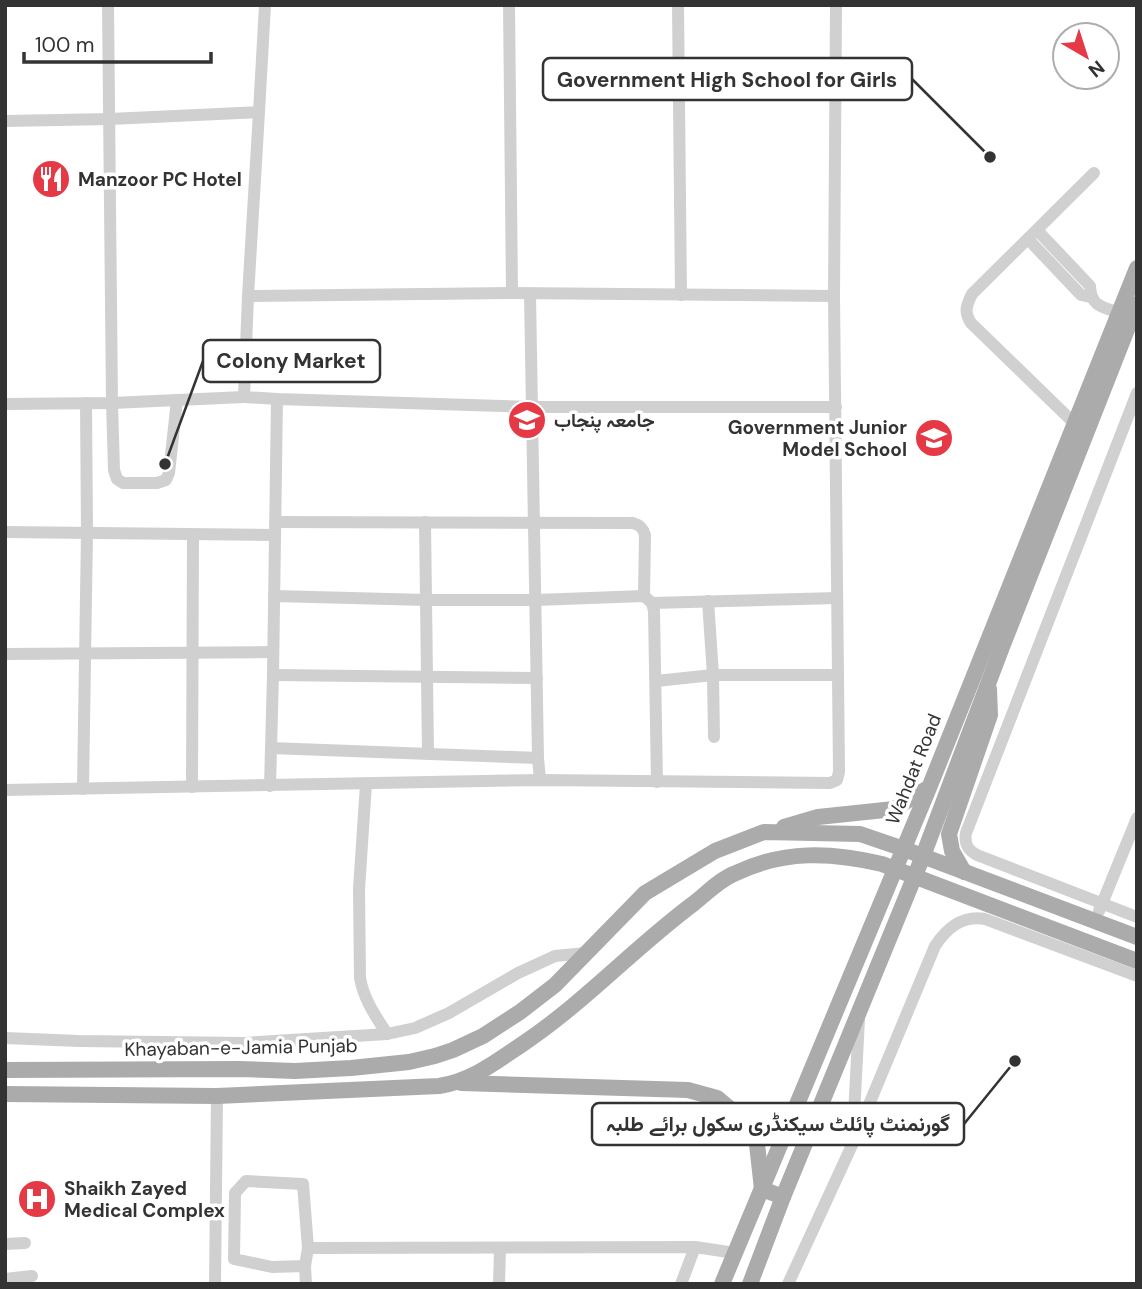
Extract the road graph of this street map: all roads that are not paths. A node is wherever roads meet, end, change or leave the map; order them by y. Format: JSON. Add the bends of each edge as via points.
{"nodes":[{"id":1,"x":108,"y":5,"type":"edge"},
{"id":2,"x":265,"y":5,"type":"edge"},
{"id":3,"x":509,"y":5,"type":"edge"},
{"id":4,"x":678,"y":5,"type":"edge"},
{"id":5,"x":836,"y":5,"type":"edge"},
{"id":6,"x":259,"y":112,"type":"junction"},
{"id":7,"x":110,"y":119,"type":"junction"},
{"id":8,"x":5,"y":121,"type":"edge"},
{"id":9,"x":1094,"y":173,"type":"dead end"},
{"id":10,"x":1033,"y":234,"type":"junction"},
{"id":11,"x":1137,"y":268,"type":"edge"},
{"id":12,"x":512,"y":293,"type":"junction"},
{"id":13,"x":530,"y":294,"type":"junction"},
{"id":14,"x":681,"y":295,"type":"junction"},
{"id":15,"x":248,"y":296,"type":"junction"},
{"id":16,"x":834,"y":296,"type":"junction"},
{"id":17,"x":1137,"y":304,"type":"edge"},
{"id":18,"x":1119,"y":313,"type":"junction"},
{"id":19,"x":1137,"y":393,"type":"edge"},
{"id":20,"x":244,"y":397,"type":"junction"},
{"id":21,"x":177,"y":400,"type":"junction"},
{"id":22,"x":276,"y":400,"type":"junction"},
{"id":23,"x":86,"y":403,"type":"junction"},
{"id":24,"x":112,"y":403,"type":"junction"},
{"id":25,"x":5,"y":404,"type":"edge"},
{"id":26,"x":533,"y":407,"type":"junction"},
{"id":27,"x":836,"y":407,"type":"junction"},
{"id":28,"x":1082,"y":425,"type":"junction"},
{"id":29,"x":425,"y":522,"type":"junction"},
{"id":30,"x":534,"y":522,"type":"junction"},
{"id":31,"x":274,"y":529,"type":"junction"},
{"id":32,"x":5,"y":532,"type":"edge"},
{"id":33,"x":88,"y":532,"type":"junction"},
{"id":34,"x":193,"y":535,"type":"junction"},
{"id":35,"x":274,"y":596,"type":"junction"},
{"id":36,"x":837,"y":598,"type":"junction"},
{"id":37,"x":427,"y":600,"type":"junction"},
{"id":38,"x":536,"y":600,"type":"junction"},
{"id":39,"x":648,"y":600,"type":"junction"},
{"id":40,"x":708,"y":601,"type":"junction"},
{"id":41,"x":273,"y":652,"type":"junction"},
{"id":42,"x":193,"y":653,"type":"junction"},
{"id":43,"x":5,"y":654,"type":"edge"},
{"id":44,"x":86,"y":654,"type":"junction"},
{"id":45,"x":273,"y":675,"type":"junction"},
{"id":46,"x":713,"y":675,"type":"junction"},
{"id":47,"x":838,"y":675,"type":"junction"},
{"id":48,"x":428,"y":676,"type":"junction"},
{"id":49,"x":537,"y":678,"type":"junction"},
{"id":50,"x":656,"y":681,"type":"junction"},
{"id":51,"x":989,"y":683,"type":"junction"},
{"id":52,"x":714,"y":737,"type":"dead end"},
{"id":53,"x":271,"y":748,"type":"junction"},
{"id":54,"x":428,"y":754,"type":"junction"},
{"id":55,"x":538,"y":758,"type":"junction"},
{"id":56,"x":540,"y":780,"type":"junction"},
{"id":57,"x":657,"y":782,"type":"junction"},
{"id":58,"x":366,"y":784,"type":"junction"},
{"id":59,"x":270,"y":786,"type":"junction"},
{"id":60,"x":192,"y":787,"type":"junction"},
{"id":61,"x":929,"y":788,"type":"junction"},
{"id":62,"x":83,"y":789,"type":"junction"},
{"id":63,"x":5,"y":790,"type":"edge"},
{"id":64,"x":1137,"y":818,"type":"edge"},
{"id":65,"x":764,"y":832,"type":"junction"},
{"id":66,"x":904,"y":849,"type":"junction"},
{"id":67,"x":923,"y":856,"type":"junction"},
{"id":68,"x":896,"y":869,"type":"junction"},
{"id":69,"x":964,"y":873,"type":"junction"},
{"id":70,"x":915,"y":876,"type":"junction"},
{"id":71,"x":1102,"y":903,"type":"junction"},
{"id":72,"x":1137,"y":916,"type":"edge"},
{"id":73,"x":1095,"y":921,"type":"junction"},
{"id":74,"x":1028,"y":928,"type":"junction"},
{"id":75,"x":1137,"y":937,"type":"edge"},
{"id":76,"x":586,"y":953,"type":"junction"},
{"id":77,"x":1137,"y":961,"type":"edge"},
{"id":78,"x":1137,"y":976,"type":"edge"},
{"id":79,"x":860,"y":1012,"type":"junction"},
{"id":80,"x":387,"y":1034,"type":"junction"},
{"id":81,"x":5,"y":1038,"type":"edge"},
{"id":82,"x":435,"y":1056,"type":"junction"},
{"id":83,"x":5,"y":1070,"type":"edge"},
{"id":84,"x":447,"y":1084,"type":"junction"},
{"id":85,"x":5,"y":1094,"type":"edge"},
{"id":86,"x":217,"y":1096,"type":"junction"},
{"id":87,"x":853,"y":1143,"type":"junction"},
{"id":88,"x":762,"y":1189,"type":"junction"},
{"id":89,"x":783,"y":1197,"type":"junction"},
{"id":90,"x":25,"y":1243,"type":"dead end"},
{"id":91,"x":5,"y":1244,"type":"edge"},
{"id":92,"x":695,"y":1247,"type":"junction"},
{"id":93,"x":308,"y":1248,"type":"junction"},
{"id":94,"x":500,"y":1248,"type":"junction"},
{"id":95,"x":734,"y":1253,"type":"junction"},
{"id":96,"x":304,"y":1266,"type":"junction"},
{"id":97,"x":32,"y":1276,"type":"dead end"},
{"id":98,"x":5,"y":1279,"type":"edge"},
{"id":99,"x":215,"y":1284,"type":"edge"},
{"id":100,"x":306,"y":1284,"type":"edge"},
{"id":101,"x":499,"y":1284,"type":"edge"},
{"id":102,"x":681,"y":1284,"type":"edge"},
{"id":103,"x":722,"y":1284,"type":"edge"},
{"id":104,"x":750,"y":1284,"type":"edge"},
{"id":105,"x":788,"y":1284,"type":"edge"}],
"edges":[{"from":1,"to":7,"type":"street"},
{"from":2,"to":6,"type":"street"},
{"from":3,"to":12,"type":"street"},
{"from":4,"to":14,"type":"street"},
{"from":5,"to":16,"type":"street"},
{"from":6,"to":7,"type":"street"},
{"from":6,"to":15,"type":"street"},
{"from":7,"to":8,"type":"street"},
{"from":7,"to":24,"type":"street"},
{"from":9,"to":10,"type":"street"},
{"from":10,"to":18,"type":"street","via":[[1090,286],[1090,297]]},
{"from":10,"to":28,"type":"street","via":[[972,294],[967,316]]},
{"from":11,"to":18,"type":"main road","name":"Wahdat Road"},
{"from":12,"to":13,"type":"street"},
{"from":12,"to":15,"type":"street"},
{"from":13,"to":14,"type":"street"},
{"from":13,"to":26,"type":"street"},
{"from":14,"to":16,"type":"street"},
{"from":15,"to":20,"type":"street"},
{"from":16,"to":27,"type":"street"},
{"from":17,"to":28,"type":"main road","name":"Wahdat Road"},
{"from":18,"to":28,"type":"main road","name":"Wahdat Road"},
{"from":19,"to":71,"type":"street","via":[[965,841],[977,855]]},
{"from":20,"to":21,"type":"street"},
{"from":20,"to":22,"type":"street"},
{"from":21,"to":24,"type":"street"},
{"from":21,"to":24,"type":"street","via":[[169,473],[157,483],[117,479]]},
{"from":22,"to":26,"type":"street"},
{"from":22,"to":31,"type":"street"},
{"from":23,"to":24,"type":"street"},
{"from":23,"to":25,"type":"street"},
{"from":23,"to":33,"type":"street"},
{"from":26,"to":27,"type":"street"},
{"from":26,"to":30,"type":"street"},
{"from":27,"to":36,"type":"street"},
{"from":28,"to":51,"type":"main road","name":"Wahdat Road"},
{"from":28,"to":61,"type":"main road","name":"Wahdat Road"},
{"from":29,"to":30,"type":"street"},
{"from":29,"to":31,"type":"street"},
{"from":29,"to":37,"type":"street"},
{"from":30,"to":38,"type":"street"},
{"from":30,"to":39,"type":"street","via":[[639,525],[645,535]]},
{"from":31,"to":34,"type":"street"},
{"from":31,"to":35,"type":"street"},
{"from":32,"to":33,"type":"street"},
{"from":33,"to":34,"type":"street"},
{"from":33,"to":44,"type":"street"},
{"from":34,"to":42,"type":"street"},
{"from":35,"to":37,"type":"street"},
{"from":35,"to":41,"type":"street"},
{"from":36,"to":40,"type":"street"},
{"from":36,"to":47,"type":"street"},
{"from":37,"to":38,"type":"street"},
{"from":37,"to":48,"type":"street"},
{"from":38,"to":39,"type":"street"},
{"from":38,"to":49,"type":"street"},
{"from":39,"to":40,"type":"street"},
{"from":39,"to":50,"type":"street","via":[[654,611]]},
{"from":40,"to":46,"type":"street"},
{"from":41,"to":42,"type":"street"},
{"from":41,"to":45,"type":"street"},
{"from":42,"to":44,"type":"street"},
{"from":42,"to":60,"type":"street"},
{"from":43,"to":44,"type":"street"},
{"from":44,"to":62,"type":"street"},
{"from":45,"to":48,"type":"street"},
{"from":45,"to":53,"type":"street"},
{"from":46,"to":47,"type":"street"},
{"from":46,"to":50,"type":"street"},
{"from":46,"to":52,"type":"street"},
{"from":47,"to":57,"type":"street","via":[[837,780]]},
{"from":48,"to":49,"type":"street"},
{"from":48,"to":54,"type":"street"},
{"from":49,"to":55,"type":"street"},
{"from":50,"to":57,"type":"street"},
{"from":51,"to":67,"type":"main road","name":"Wahdat Road"},
{"from":51,"to":69,"type":"main road","via":[[990,715],[949,834]]},
{"from":53,"to":54,"type":"street"},
{"from":53,"to":59,"type":"street"},
{"from":54,"to":55,"type":"street"},
{"from":55,"to":56,"type":"street"},
{"from":56,"to":57,"type":"street"},
{"from":56,"to":58,"type":"street"},
{"from":58,"to":59,"type":"street"},
{"from":58,"to":80,"type":"street","via":[[359,889],[360,978],[367,1003]]},
{"from":59,"to":60,"type":"street"},
{"from":60,"to":62,"type":"street"},
{"from":61,"to":65,"type":"main road","via":[[894,809],[818,817]]},
{"from":61,"to":66,"type":"main road","name":"Wahdat Road"},
{"from":62,"to":63,"type":"street"},
{"from":64,"to":71,"type":"street"},
{"from":65,"to":66,"type":"main road","name":"Khayaban-e-Jamia Punjab","via":[[860,834]]},
{"from":65,"to":76,"type":"main road","name":"Khayaban-e-Jamia Punjab","via":[[715,851],[645,892]]},
{"from":66,"to":67,"type":"main road","name":"Khayaban-e-Jamia Punjab"},
{"from":66,"to":68,"type":"main road","name":"Wahdat Road"},
{"from":67,"to":69,"type":"main road","name":"Khayaban-e-Jamia Punjab"},
{"from":67,"to":70,"type":"main road","name":"Wahdat Road"},
{"from":68,"to":70,"type":"main road"},
{"from":68,"to":84,"type":"main road","via":[[847,856],[796,856],[734,873],[670,921],[567,1012],[473,1076]]},
{"from":68,"to":88,"type":"main road","name":"Wahdat Road"},
{"from":69,"to":73,"type":"main road","name":"Khayaban-e-Jamia Punjab"},
{"from":70,"to":74,"type":"main road"},
{"from":70,"to":79,"type":"main road","name":"Wahdat Road"},
{"from":71,"to":72,"type":"street"},
{"from":71,"to":73,"type":"street"},
{"from":73,"to":75,"type":"main road","name":"Khayaban-e-Jamia Punjab"},
{"from":74,"to":77,"type":"main road"},
{"from":74,"to":78,"type":"street"},
{"from":74,"to":87,"type":"street","via":[[975,917],[961,920],[942,935]]},
{"from":76,"to":80,"type":"street","via":[[555,956],[449,1013]]},
{"from":76,"to":82,"type":"main road","name":"Khayaban-e-Jamia Punjab","via":[[520,1012],[483,1036]]},
{"from":79,"to":87,"type":"street"},
{"from":79,"to":89,"type":"main road","name":"Wahdat Road"},
{"from":80,"to":81,"type":"street","via":[[243,1043]]},
{"from":82,"to":83,"type":"main road","name":"Khayaban-e-Jamia Punjab","via":[[295,1071]]},
{"from":82,"to":84,"type":"main road"},
{"from":84,"to":86,"type":"main road"},
{"from":84,"to":88,"type":"main road","via":[[688,1090],[717,1098],[742,1119],[757,1144]]},
{"from":85,"to":86,"type":"main road"},
{"from":86,"to":99,"type":"street"},
{"from":87,"to":105,"type":"street"},
{"from":88,"to":89,"type":"main road"},
{"from":88,"to":95,"type":"main road","name":"Wahdat Road"},
{"from":89,"to":104,"type":"main road","name":"Wahdat Road"},
{"from":90,"to":91,"type":"street"},
{"from":92,"to":94,"type":"street"},
{"from":92,"to":95,"type":"street"},
{"from":92,"to":102,"type":"street"},
{"from":93,"to":94,"type":"street"},
{"from":93,"to":96,"type":"street"},
{"from":93,"to":96,"type":"street","via":[[303,1184],[246,1181],[236,1193],[234,1259],[272,1267]]},
{"from":94,"to":101,"type":"street"},
{"from":95,"to":103,"type":"main road","name":"Wahdat Road"},
{"from":96,"to":100,"type":"street"},
{"from":97,"to":98,"type":"street"}]}
